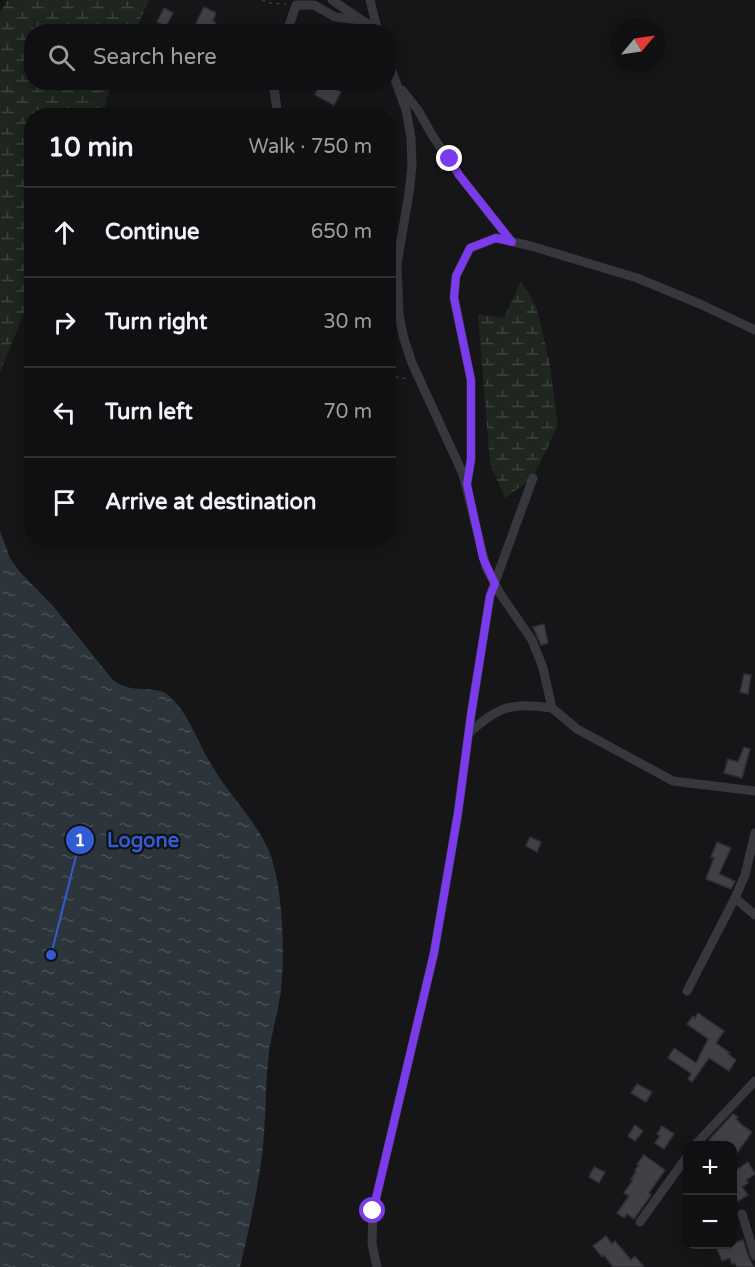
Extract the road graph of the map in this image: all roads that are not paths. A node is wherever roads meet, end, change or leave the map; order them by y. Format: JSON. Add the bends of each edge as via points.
{"nodes":[{"id":1,"x":332,"y":0,"type":"edge"},
{"id":2,"x":370,"y":0,"type":"edge"},
{"id":3,"x":361,"y":20,"type":"junction"},
{"id":4,"x":289,"y":24,"type":"edge"},
{"id":5,"x":367,"y":24,"type":"edge"},
{"id":6,"x":376,"y":24,"type":"edge"},
{"id":7,"x":397,"y":83,"type":"joint"},
{"id":8,"x":274,"y":90,"type":"edge"},
{"id":9,"x":277,"y":108,"type":"edge"},
{"id":10,"x":512,"y":242,"type":"junction"},
{"id":11,"x":755,"y":330,"type":"edge"},
{"id":12,"x":533,"y":478,"type":"dead end"},
{"id":13,"x":467,"y":484,"type":"junction"},
{"id":14,"x":495,"y":584,"type":"junction"},
{"id":15,"x":552,"y":708,"type":"junction"},
{"id":16,"x":469,"y":733,"type":"junction"},
{"id":17,"x":755,"y":791,"type":"edge"},
{"id":18,"x":755,"y":833,"type":"edge"},
{"id":19,"x":735,"y":898,"type":"junction"},
{"id":20,"x":755,"y":915,"type":"edge"},
{"id":21,"x":687,"y":991,"type":"dead end"},
{"id":22,"x":755,"y":1081,"type":"edge"},
{"id":23,"x":699,"y":1141,"type":"edge"},
{"id":24,"x":683,"y":1161,"type":"edge"},
{"id":25,"x":742,"y":1214,"type":"dead end"},
{"id":26,"x":640,"y":1222,"type":"dead end"},
{"id":27,"x":755,"y":1256,"type":"edge"},
{"id":28,"x":377,"y":1267,"type":"edge"}],
"edges":[{"from":1,"to":3,"type":"street"},
{"from":2,"to":6,"type":"street"},
{"from":3,"to":4,"type":"street","via":[[335,17],[314,5],[296,5]]},
{"from":3,"to":5,"type":"street"},
{"from":7,"to":10,"type":"street","via":[[459,175]]},
{"from":7,"to":13,"type":"street","via":[[406,110],[412,166],[397,264],[399,315],[422,386]]},
{"from":8,"to":9,"type":"street"},
{"from":10,"to":11,"type":"street","via":[[637,278]]},
{"from":10,"to":13,"type":"street","via":[[496,238],[470,248],[456,276],[454,298],[471,380],[471,459]]},
{"from":12,"to":14,"type":"street"},
{"from":13,"to":14,"type":"street","via":[[483,558]]},
{"from":14,"to":15,"type":"street","via":[[532,640]]},
{"from":14,"to":16,"type":"street"},
{"from":15,"to":16,"type":"street","via":[[507,707]]},
{"from":15,"to":17,"type":"street","via":[[577,729],[673,781]]},
{"from":16,"to":28,"type":"street","via":[[434,953],[373,1211],[372,1244]]},
{"from":18,"to":19,"type":"street"},
{"from":19,"to":20,"type":"street"},
{"from":19,"to":21,"type":"street"},
{"from":22,"to":23,"type":"street"},
{"from":24,"to":26,"type":"street"},
{"from":25,"to":27,"type":"street"}]}
